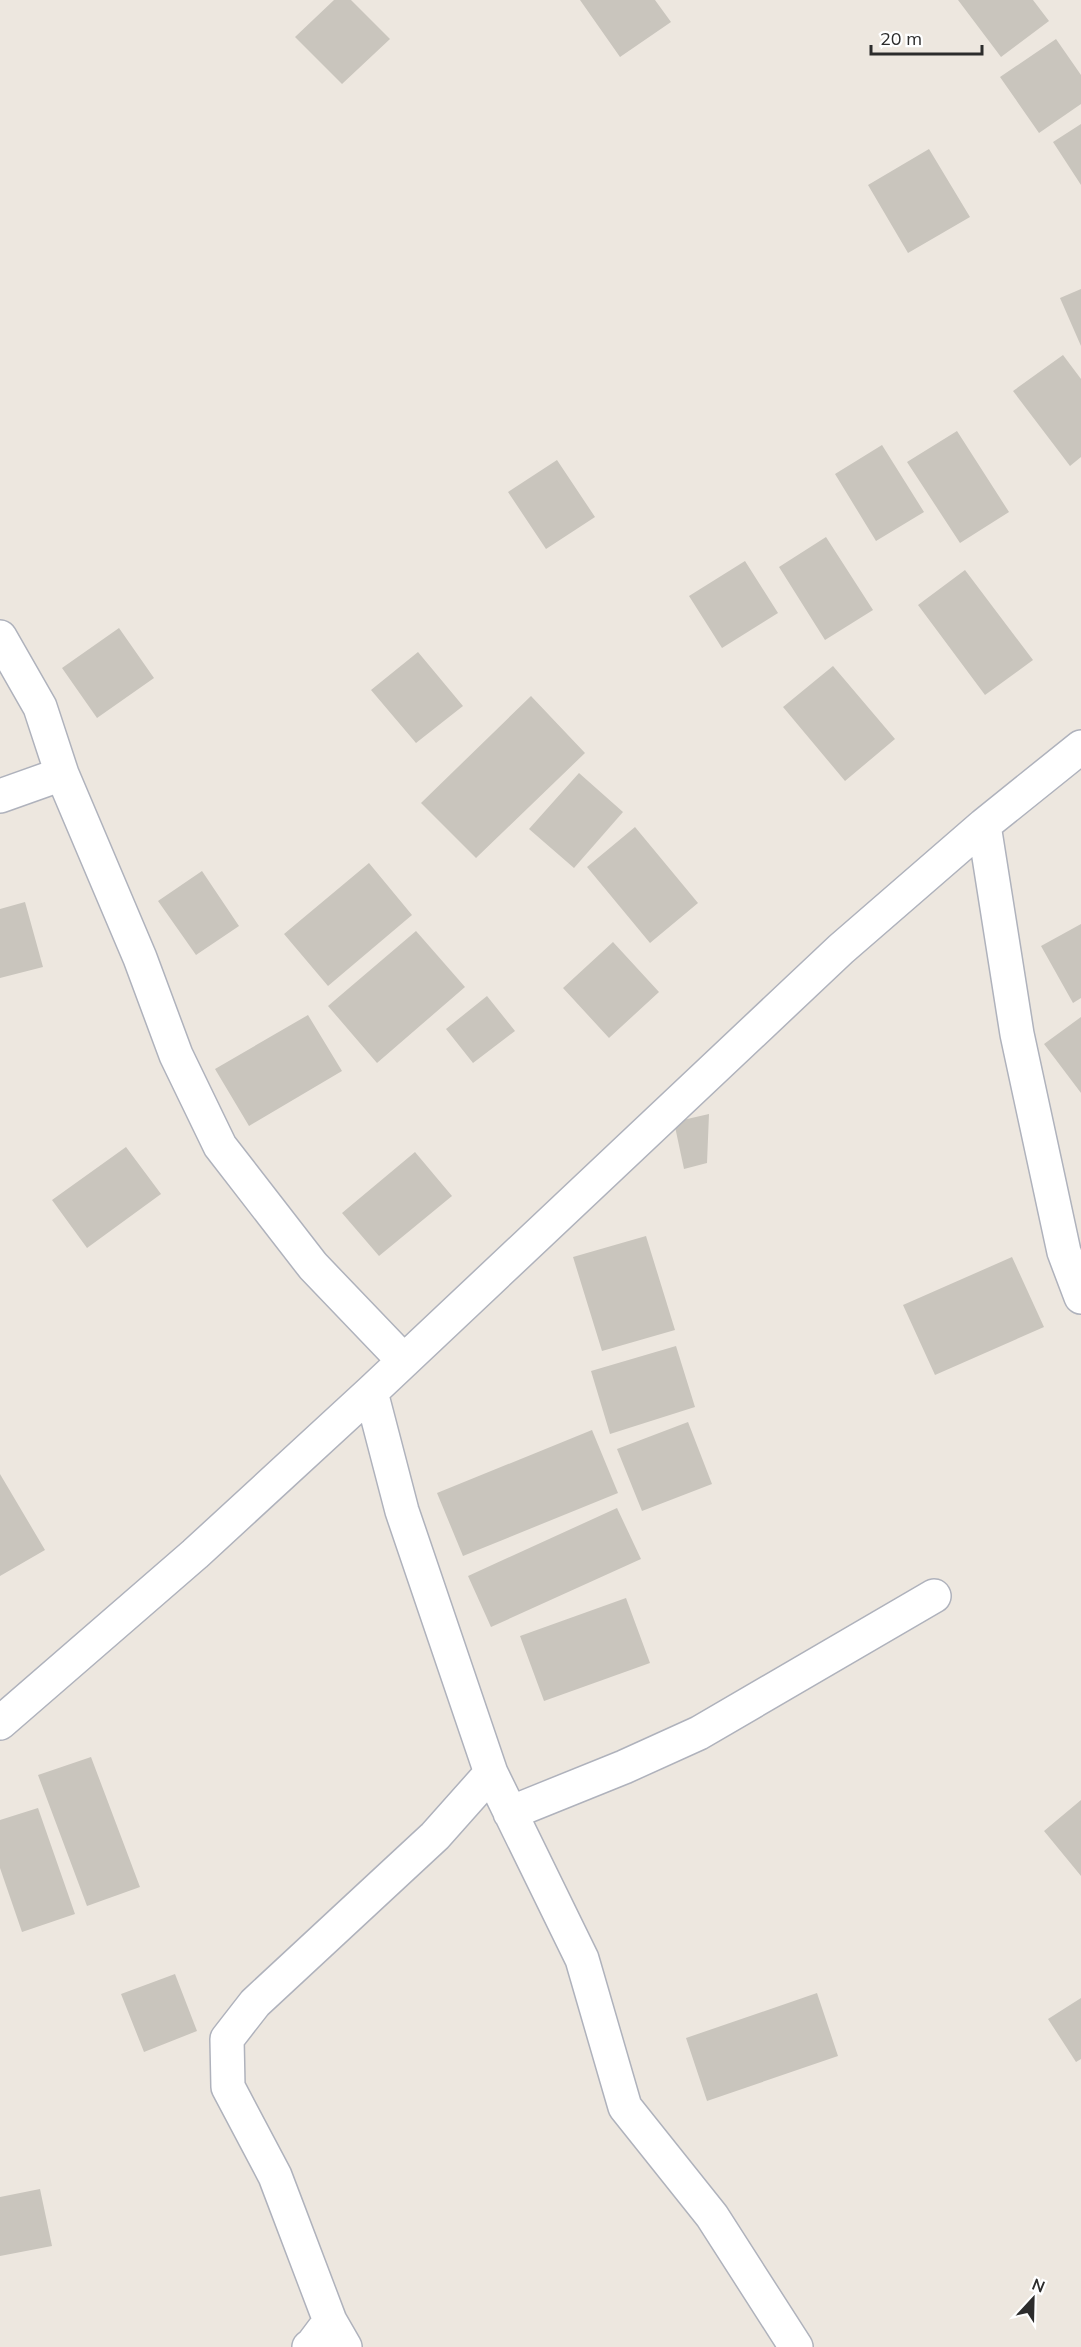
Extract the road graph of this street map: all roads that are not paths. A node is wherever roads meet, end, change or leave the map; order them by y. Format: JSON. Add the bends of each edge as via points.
{"nodes":[{"id":1,"x":0,"y":637,"type":"edge"},
{"id":2,"x":1081,"y":747,"type":"edge"},
{"id":3,"x":62,"y":774,"type":"junction"},
{"id":4,"x":0,"y":796,"type":"edge"},
{"id":5,"x":984,"y":825,"type":"junction"},
{"id":6,"x":1081,"y":1297,"type":"edge"},
{"id":7,"x":404,"y":1361,"type":"junction"},
{"id":8,"x":371,"y":1392,"type":"junction"},
{"id":9,"x":934,"y":1596,"type":"dead end"},
{"id":10,"x":0,"y":1723,"type":"edge"},
{"id":11,"x":491,"y":1773,"type":"junction"},
{"id":12,"x":510,"y":1813,"type":"junction"},
{"id":13,"x":337,"y":2334,"type":"edge"},
{"id":14,"x":309,"y":2347,"type":"edge"},
{"id":15,"x":796,"y":2347,"type":"edge"}],
"edges":[{"from":1,"to":3,"type":"street","via":[[40,707]]},
{"from":2,"to":5,"type":"street"},
{"from":3,"to":4,"type":"street"},
{"from":3,"to":7,"type":"street","via":[[140,958],[176,1055],[220,1146],[313,1266]]},
{"from":5,"to":6,"type":"street","via":[[1017,1034],[1064,1252]]},
{"from":5,"to":7,"type":"street","via":[[841,949]]},
{"from":7,"to":8,"type":"street"},
{"from":8,"to":10,"type":"street","via":[[195,1554]]},
{"from":8,"to":11,"type":"street","via":[[402,1511]]},
{"from":9,"to":12,"type":"street","via":[[699,1733]]},
{"from":11,"to":12,"type":"street"},
{"from":11,"to":13,"type":"street","via":[[435,1836],[255,2003],[226,2039],[228,2087],[275,2176]]},
{"from":12,"to":15,"type":"street","via":[[582,1959],[625,2108],[712,2216]]},
{"from":13,"to":14,"type":"street"}]}
